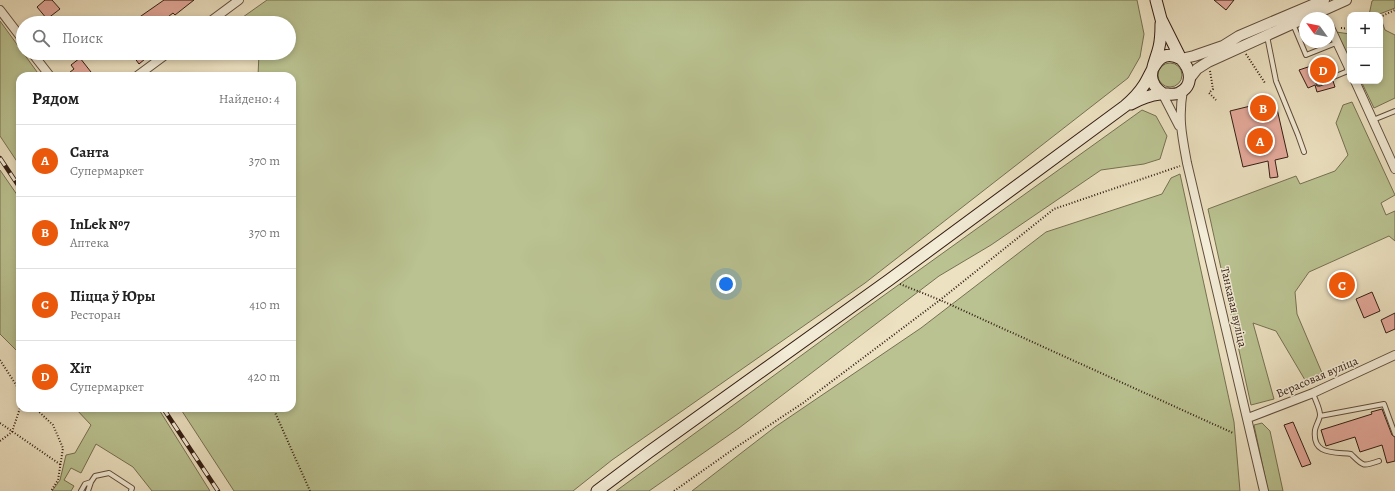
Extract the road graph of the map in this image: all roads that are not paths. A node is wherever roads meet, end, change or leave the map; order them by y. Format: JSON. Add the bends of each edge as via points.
{"nodes":[{"id":1,"x":239,"y":0,"type":"edge"},
{"id":2,"x":1156,"y":0,"type":"edge"},
{"id":3,"x":1346,"y":0,"type":"edge"},
{"id":4,"x":1322,"y":6,"type":"edge"},
{"id":5,"x":0,"y":10,"type":"edge"},
{"id":6,"x":1314,"y":12,"type":"edge"},
{"id":7,"x":217,"y":16,"type":"edge"},
{"id":8,"x":1161,"y":20,"type":"junction"},
{"id":9,"x":1299,"y":21,"type":"edge"},
{"id":10,"x":1293,"y":24,"type":"junction"},
{"id":11,"x":16,"y":31,"type":"edge"},
{"id":12,"x":1265,"y":31,"type":"junction"},
{"id":13,"x":1239,"y":36,"type":"junction"},
{"id":14,"x":1335,"y":38,"type":"edge"},
{"id":15,"x":1171,"y":40,"type":"junction"},
{"id":16,"x":1181,"y":59,"type":"junction"},
{"id":17,"x":37,"y":60,"type":"edge"},
{"id":18,"x":159,"y":60,"type":"edge"},
{"id":19,"x":1347,"y":64,"type":"edge"},
{"id":20,"x":1152,"y":69,"type":"junction"},
{"id":21,"x":47,"y":72,"type":"edge"},
{"id":22,"x":142,"y":72,"type":"edge"},
{"id":23,"x":1190,"y":78,"type":"junction"},
{"id":24,"x":1319,"y":84,"type":"dead end"},
{"id":25,"x":1356,"y":84,"type":"edge"},
{"id":26,"x":1183,"y":90,"type":"junction"},
{"id":27,"x":1162,"y":93,"type":"junction"},
{"id":28,"x":1125,"y":106,"type":"junction"},
{"id":29,"x":1395,"y":111,"type":"edge"},
{"id":30,"x":1373,"y":120,"type":"junction"},
{"id":31,"x":1181,"y":129,"type":"junction"},
{"id":32,"x":1304,"y":152,"type":"dead end"},
{"id":33,"x":1395,"y":169,"type":"edge"},
{"id":34,"x":1395,"y":356,"type":"edge"},
{"id":35,"x":1313,"y":393,"type":"junction"},
{"id":36,"x":1320,"y":416,"type":"junction"},
{"id":37,"x":1248,"y":418,"type":"junction"},
{"id":38,"x":1395,"y":434,"type":"edge"},
{"id":39,"x":1379,"y":461,"type":"dead end"},
{"id":40,"x":91,"y":482,"type":"junction"},
{"id":41,"x":133,"y":490,"type":"edge"},
{"id":42,"x":81,"y":491,"type":"edge"},
{"id":43,"x":88,"y":491,"type":"edge"},
{"id":44,"x":597,"y":491,"type":"edge"},
{"id":45,"x":1264,"y":491,"type":"edge"}],
"edges":[{"from":1,"to":7,"type":"street"},
{"from":2,"to":8,"type":"main road"},
{"from":3,"to":4,"type":"street"},
{"from":4,"to":6,"type":"street"},
{"from":4,"to":12,"type":"street"},
{"from":5,"to":11,"type":"street"},
{"from":8,"to":15,"type":"main road"},
{"from":8,"to":20,"type":"main road","via":[[1160,45]]},
{"from":9,"to":10,"type":"street"},
{"from":10,"to":12,"type":"street"},
{"from":10,"to":24,"type":"lane","via":[[1306,55],[1336,43],[1348,71]]},
{"from":12,"to":13,"type":"street"},
{"from":12,"to":23,"type":"street","via":[[1208,62]]},
{"from":12,"to":32,"type":"lane","via":[[1276,81]]},
{"from":13,"to":15,"type":"street","via":[[1194,51],[1182,50]]},
{"from":13,"to":16,"type":"street","via":[[1223,46]]},
{"from":14,"to":19,"type":"street"},
{"from":15,"to":16,"type":"main road"},
{"from":16,"to":20,"type":"main road","via":[[1173,56],[1162,58]]},
{"from":16,"to":23,"type":"main road","via":[[1186,64]]},
{"from":17,"to":21,"type":"street"},
{"from":18,"to":22,"type":"street"},
{"from":20,"to":27,"type":"main road","via":[[1154,86]]},
{"from":20,"to":28,"type":"main road","via":[[1136,96]]},
{"from":23,"to":26,"type":"main road"},
{"from":25,"to":30,"type":"street"},
{"from":26,"to":27,"type":"main road","via":[[1174,94]]},
{"from":26,"to":31,"type":"street","name":"Танкавая вуліца","via":[[1180,106]]},
{"from":27,"to":28,"type":"main road"},
{"from":27,"to":31,"type":"street","name":"Танкавая вуліца"},
{"from":28,"to":44,"type":"main road"},
{"from":29,"to":30,"type":"lane"},
{"from":30,"to":33,"type":"street"},
{"from":31,"to":37,"type":"street","name":"Танкавая вуліца","via":[[1187,164]]},
{"from":34,"to":35,"type":"street","name":"Верасовая вуліца"},
{"from":35,"to":36,"type":"lane"},
{"from":35,"to":37,"type":"street","name":"Верасовая вуліца"},
{"from":36,"to":38,"type":"lane","via":[[1384,404]]},
{"from":36,"to":39,"type":"lane","via":[[1315,431],[1320,448],[1326,452],[1350,454],[1361,464]]},
{"from":37,"to":45,"type":"street","name":"Танкавая вуліца"},
{"from":40,"to":41,"type":"lane","via":[[95,476],[109,473]]},
{"from":40,"to":42,"type":"lane","via":[[85,484]]},
{"from":40,"to":43,"type":"lane"}]}
